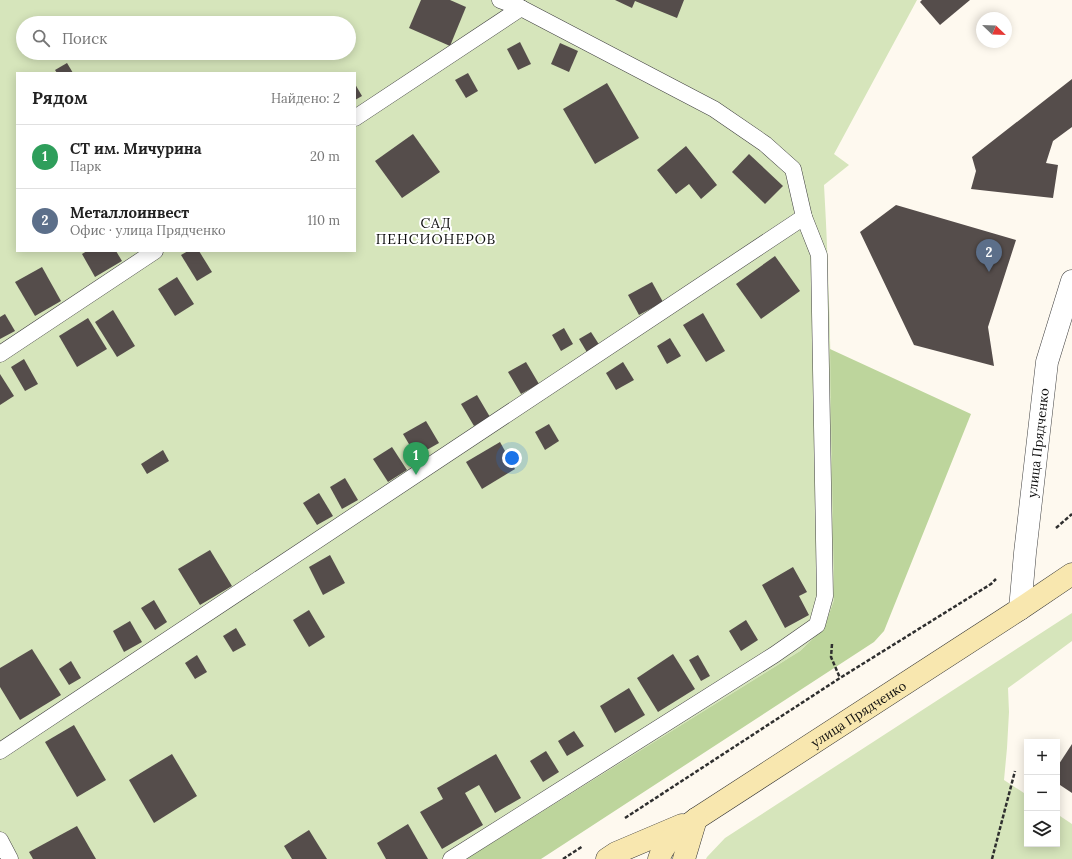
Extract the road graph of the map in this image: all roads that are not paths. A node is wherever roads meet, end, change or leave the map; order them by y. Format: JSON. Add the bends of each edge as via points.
{"nodes":[{"id":1,"x":500,"y":0,"type":"edge"},
{"id":2,"x":521,"y":8,"type":"junction"},
{"id":3,"x":356,"y":117,"type":"edge"},
{"id":4,"x":804,"y":217,"type":"junction"},
{"id":5,"x":153,"y":252,"type":"edge"},
{"id":6,"x":1072,"y":281,"type":"edge"},
{"id":7,"x":0,"y":354,"type":"edge"},
{"id":8,"x":1072,"y":574,"type":"edge"},
{"id":9,"x":1020,"y":609,"type":"junction"},
{"id":10,"x":0,"y":751,"type":"edge"},
{"id":11,"x":696,"y":819,"type":"junction"},
{"id":12,"x":0,"y":840,"type":"edge"},
{"id":13,"x":10,"y":859,"type":"edge"},
{"id":14,"x":451,"y":859,"type":"edge"},
{"id":15,"x":607,"y":859,"type":"edge"},
{"id":16,"x":659,"y":859,"type":"edge"},
{"id":17,"x":684,"y":859,"type":"edge"}],
"edges":[{"from":1,"to":2,"type":"lane"},
{"from":2,"to":3,"type":"lane"},
{"from":2,"to":4,"type":"lane","via":[[714,109],[765,144],[793,169]]},
{"from":4,"to":10,"type":"lane"},
{"from":4,"to":14,"type":"lane","via":[[819,256],[825,596],[817,625],[768,659]]},
{"from":5,"to":7,"type":"lane"},
{"from":6,"to":9,"type":"street","name":"улица Прядченко","via":[[1047,362]]},
{"from":8,"to":9,"type":"main road","name":"улица Прядченко"},
{"from":9,"to":11,"type":"main road","name":"улица Прядченко"},
{"from":11,"to":15,"type":"main road"},
{"from":11,"to":16,"type":"main road","via":[[676,833],[661,852]]},
{"from":11,"to":17,"type":"main road"},
{"from":12,"to":13,"type":"lane"}]}
